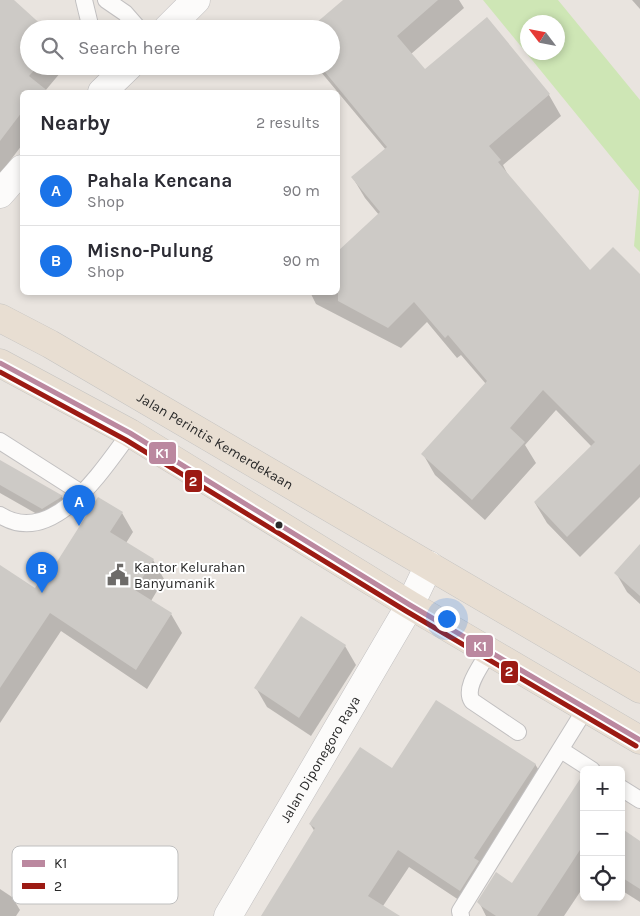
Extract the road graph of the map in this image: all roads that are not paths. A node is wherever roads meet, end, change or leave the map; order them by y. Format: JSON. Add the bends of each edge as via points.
{"nodes":[{"id":1,"x":84,"y":0,"type":"edge"},
{"id":2,"x":106,"y":0,"type":"edge"},
{"id":3,"x":196,"y":0,"type":"edge"},
{"id":4,"x":90,"y":20,"type":"edge"},
{"id":5,"x":131,"y":20,"type":"edge"},
{"id":6,"x":176,"y":20,"type":"edge"},
{"id":7,"x":118,"y":75,"type":"edge"},
{"id":8,"x":104,"y":90,"type":"edge"},
{"id":9,"x":20,"y":171,"type":"edge"},
{"id":10,"x":0,"y":194,"type":"edge"},
{"id":11,"x":0,"y":318,"type":"edge"},
{"id":12,"x":0,"y":363,"type":"edge"},
{"id":13,"x":130,"y":433,"type":"junction"},
{"id":14,"x":0,"y":441,"type":"edge"},
{"id":15,"x":83,"y":494,"type":"junction"},
{"id":16,"x":0,"y":514,"type":"edge"},
{"id":17,"x":428,"y":565,"type":"junction"},
{"id":18,"x":410,"y":605,"type":"junction"},
{"id":19,"x":489,"y":651,"type":"junction"},
{"id":20,"x":640,"y":689,"type":"edge"},
{"id":21,"x":586,"y":708,"type":"junction"},
{"id":22,"x":518,"y":732,"type":"dead end"},
{"id":23,"x":640,"y":740,"type":"edge"},
{"id":24,"x":561,"y":750,"type":"junction"},
{"id":25,"x":586,"y":766,"type":"edge"},
{"id":26,"x":625,"y":791,"type":"edge"},
{"id":27,"x":640,"y":800,"type":"edge"},
{"id":28,"x":230,"y":915,"type":"edge"},
{"id":29,"x":461,"y":916,"type":"edge"}],
"edges":[{"from":1,"to":4,"type":"lane"},
{"from":2,"to":5,"type":"lane"},
{"from":3,"to":6,"type":"street"},
{"from":7,"to":8,"type":"street"},
{"from":9,"to":10,"type":"street"},
{"from":11,"to":17,"type":"highway","name":"Jalan Perintis Kemerdekaan"},
{"from":12,"to":13,"type":"highway"},
{"from":13,"to":15,"type":"lane"},
{"from":13,"to":18,"type":"highway"},
{"from":14,"to":15,"type":"lane"},
{"from":15,"to":16,"type":"lane","via":[[49,518],[30,524],[11,522]]},
{"from":17,"to":18,"type":"street"},
{"from":17,"to":20,"type":"highway","name":"Jalan Perintis Kemerdekaan"},
{"from":18,"to":19,"type":"highway"},
{"from":18,"to":28,"type":"street","name":"Jalan Diponegoro Raya"},
{"from":19,"to":21,"type":"highway"},
{"from":19,"to":22,"type":"lane","via":[[469,696]]},
{"from":21,"to":23,"type":"highway"},
{"from":21,"to":24,"type":"lane"},
{"from":24,"to":25,"type":"lane"},
{"from":24,"to":29,"type":"lane","via":[[460,911]]},
{"from":26,"to":27,"type":"lane"}]}
